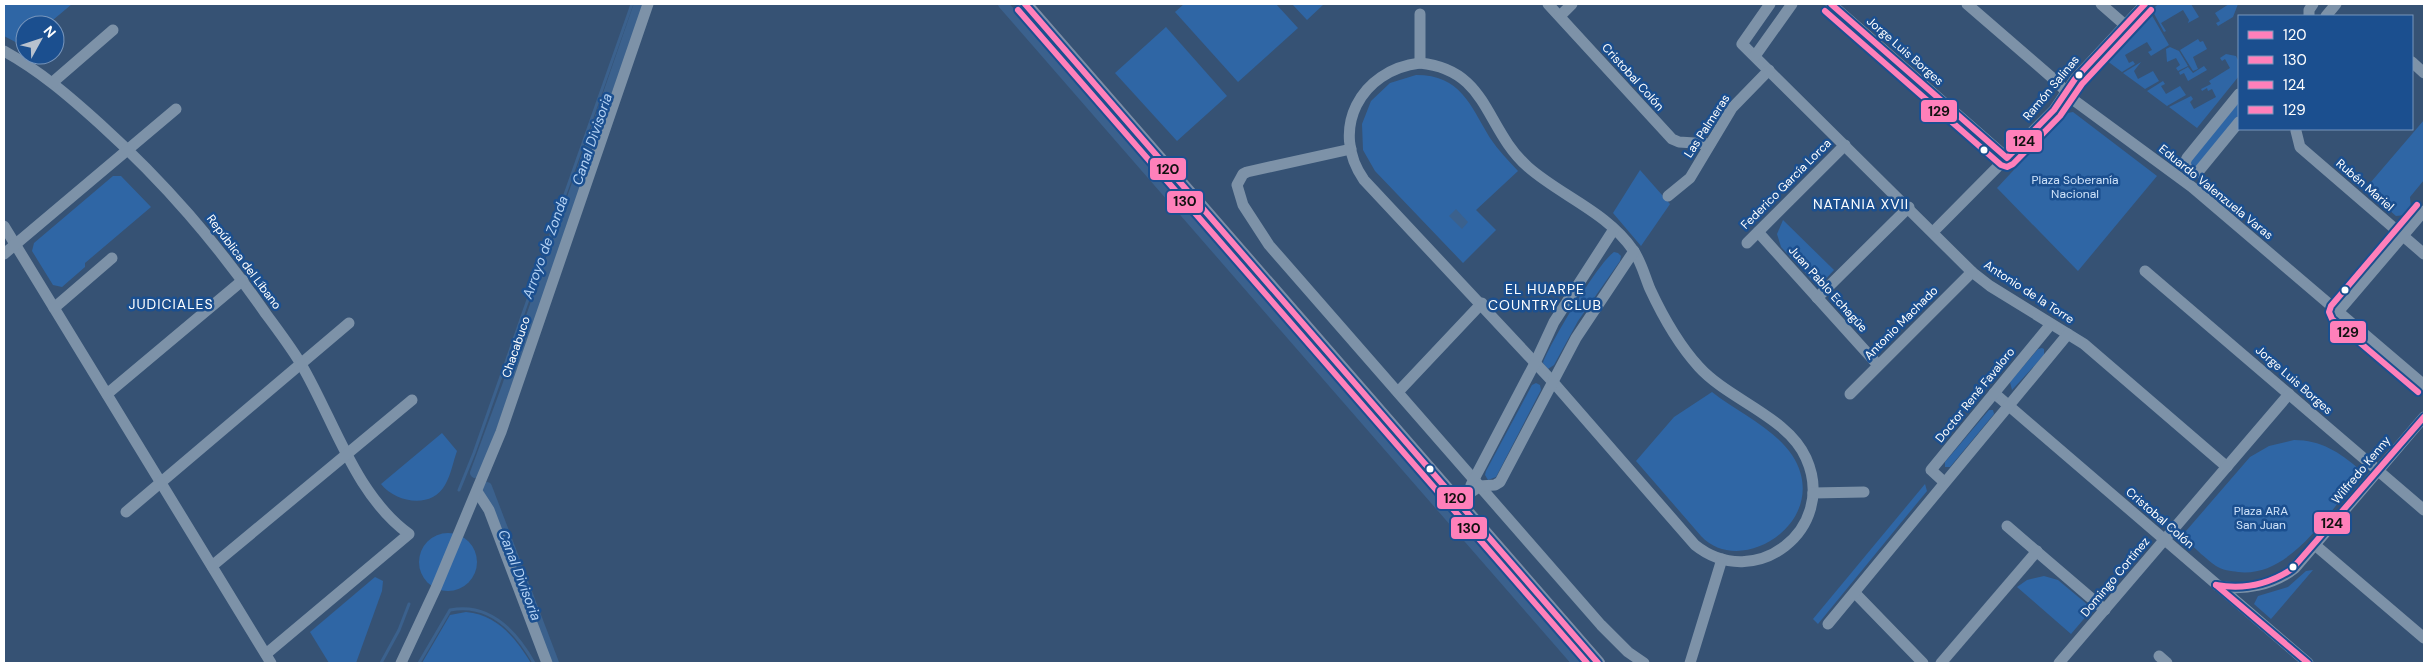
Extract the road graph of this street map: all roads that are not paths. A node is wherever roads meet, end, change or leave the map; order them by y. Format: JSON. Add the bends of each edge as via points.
{"nodes":[{"id":1,"x":648,"y":4,"type":"edge"},
{"id":2,"x":1025,"y":4,"type":"edge"},
{"id":3,"x":1548,"y":4,"type":"edge"},
{"id":4,"x":1572,"y":4,"type":"edge"},
{"id":5,"x":1770,"y":4,"type":"edge"},
{"id":6,"x":1792,"y":4,"type":"edge"},
{"id":7,"x":1831,"y":4,"type":"edge"},
{"id":8,"x":1967,"y":4,"type":"edge"},
{"id":9,"x":2101,"y":4,"type":"edge"},
{"id":10,"x":2145,"y":4,"type":"edge"},
{"id":11,"x":2336,"y":4,"type":"edge"},
{"id":12,"x":1420,"y":14,"type":"dead end"},
{"id":13,"x":2327,"y":15,"type":"edge"},
{"id":14,"x":1560,"y":16,"type":"junction"},
{"id":15,"x":2125,"y":25,"type":"junction"},
{"id":16,"x":113,"y":30,"type":"dead end"},
{"id":17,"x":4,"y":51,"type":"edge"},
{"id":18,"x":1755,"y":56,"type":"junction"},
{"id":19,"x":1420,"y":62,"type":"junction"},
{"id":20,"x":2413,"y":63,"type":"edge"},
{"id":21,"x":1769,"y":70,"type":"junction"},
{"id":22,"x":2424,"y":73,"type":"edge"},
{"id":23,"x":53,"y":82,"type":"junction"},
{"id":24,"x":2066,"y":93,"type":"junction"},
{"id":25,"x":2238,"y":95,"type":"edge"},
{"id":26,"x":176,"y":109,"type":"dead end"},
{"id":27,"x":2238,"y":123,"type":"edge"},
{"id":28,"x":2296,"y":131,"type":"dead end"},
{"id":29,"x":1710,"y":144,"type":"junction"},
{"id":30,"x":1845,"y":144,"type":"junction"},
{"id":31,"x":128,"y":149,"type":"junction"},
{"id":32,"x":1351,"y":149,"type":"junction"},
{"id":33,"x":2007,"y":158,"type":"junction"},
{"id":34,"x":2189,"y":170,"type":"junction"},
{"id":35,"x":2181,"y":179,"type":"junction"},
{"id":36,"x":1668,"y":196,"type":"dead end"},
{"id":37,"x":1909,"y":208,"type":"junction"},
{"id":38,"x":2424,"y":211,"type":"edge"},
{"id":39,"x":4,"y":226,"type":"edge"},
{"id":40,"x":1614,"y":229,"type":"junction"},
{"id":41,"x":1758,"y":232,"type":"junction"},
{"id":42,"x":1933,"y":232,"type":"junction"},
{"id":43,"x":2403,"y":236,"type":"junction"},
{"id":44,"x":1747,"y":243,"type":"dead end"},
{"id":45,"x":15,"y":245,"type":"junction"},
{"id":46,"x":1634,"y":252,"type":"junction"},
{"id":47,"x":4,"y":254,"type":"edge"},
{"id":48,"x":2424,"y":254,"type":"edge"},
{"id":49,"x":112,"y":258,"type":"dead end"},
{"id":50,"x":2145,"y":271,"type":"dead end"},
{"id":51,"x":1972,"y":272,"type":"junction"},
{"id":52,"x":243,"y":280,"type":"junction"},
{"id":53,"x":1817,"y":298,"type":"junction"},
{"id":54,"x":1482,"y":303,"type":"junction"},
{"id":55,"x":54,"y":308,"type":"junction"},
{"id":56,"x":2338,"y":312,"type":"junction"},
{"id":57,"x":349,"y":322,"type":"dead end"},
{"id":58,"x":2051,"y":324,"type":"junction"},
{"id":59,"x":2068,"y":334,"type":"junction"},
{"id":60,"x":300,"y":363,"type":"junction"},
{"id":61,"x":1535,"y":363,"type":"junction"},
{"id":62,"x":1878,"y":365,"type":"junction"},
{"id":63,"x":1553,"y":382,"type":"junction"},
{"id":64,"x":2424,"y":385,"type":"edge"},
{"id":65,"x":1398,"y":392,"type":"junction"},
{"id":66,"x":1994,"y":393,"type":"junction"},
{"id":67,"x":107,"y":394,"type":"junction"},
{"id":68,"x":1850,"y":394,"type":"dead end"},
{"id":69,"x":2289,"y":394,"type":"junction"},
{"id":70,"x":412,"y":400,"type":"dead end"},
{"id":71,"x":2008,"y":406,"type":"junction"},
{"id":72,"x":2424,"y":417,"type":"edge"},
{"id":73,"x":348,"y":453,"type":"junction"},
{"id":74,"x":2227,"y":467,"type":"junction"},
{"id":75,"x":2378,"y":471,"type":"junction"},
{"id":76,"x":161,"y":482,"type":"junction"},
{"id":77,"x":1944,"y":482,"type":"junction"},
{"id":78,"x":1477,"y":483,"type":"junction"},
{"id":79,"x":1864,"y":492,"type":"dead end"},
{"id":80,"x":478,"y":493,"type":"junction"},
{"id":81,"x":1813,"y":493,"type":"junction"},
{"id":82,"x":1462,"y":498,"type":"junction"},
{"id":83,"x":2424,"y":510,"type":"edge"},
{"id":84,"x":126,"y":512,"type":"dead end"},
{"id":85,"x":2007,"y":526,"type":"dead end"},
{"id":86,"x":2164,"y":540,"type":"junction"},
{"id":87,"x":2315,"y":545,"type":"junction"},
{"id":88,"x":2037,"y":551,"type":"junction"},
{"id":89,"x":1722,"y":559,"type":"junction"},
{"id":90,"x":212,"y":566,"type":"junction"},
{"id":91,"x":2216,"y":585,"type":"junction"},
{"id":92,"x":1854,"y":593,"type":"junction"},
{"id":93,"x":2105,"y":610,"type":"junction"},
{"id":94,"x":1828,"y":624,"type":"dead end"},
{"id":95,"x":2424,"y":638,"type":"edge"},
{"id":96,"x":269,"y":659,"type":"edge"},
{"id":97,"x":2304,"y":662,"type":"edge"},
{"id":98,"x":401,"y":663,"type":"edge"},
{"id":99,"x":547,"y":663,"type":"edge"},
{"id":100,"x":1598,"y":663,"type":"edge"},
{"id":101,"x":1644,"y":663,"type":"edge"},
{"id":102,"x":1690,"y":663,"type":"edge"},
{"id":103,"x":1923,"y":663,"type":"edge"},
{"id":104,"x":1941,"y":663,"type":"edge"},
{"id":105,"x":2060,"y":663,"type":"edge"}],
"edges":[{"from":1,"to":80,"type":"street","name":"Chacabuco"},
{"from":2,"to":82,"type":"main road"},
{"from":3,"to":14,"type":"street","name":"Cristobal Colón"},
{"from":4,"to":14,"type":"street"},
{"from":5,"to":18,"type":"street","name":"Antonio de la Torre","via":[[1742,44]]},
{"from":6,"to":18,"type":"street"},
{"from":7,"to":33,"type":"street","name":"Jorge Luis Borges"},
{"from":8,"to":24,"type":"street","name":"Eduardo Valenzuela Varas"},
{"from":9,"to":15,"type":"street"},
{"from":10,"to":15,"type":"street","name":"Ramón Salinas"},
{"from":11,"to":13,"type":"street"},
{"from":12,"to":19,"type":"street"},
{"from":14,"to":29,"type":"street","name":"Cristobal Colón","via":[[1672,139]]},
{"from":15,"to":24,"type":"street","name":"Ramón Salinas"},
{"from":16,"to":23,"type":"street"},
{"from":17,"to":23,"type":"street","name":"República del Líbano"},
{"from":18,"to":21,"type":"street","name":"Antonio de la Torre"},
{"from":19,"to":32,"type":"street","via":[[1386,72],[1365,92],[1351,122]]},
{"from":19,"to":40,"type":"street","via":[[1448,68],[1466,81],[1481,98],[1504,141],[1515,154],[1534,172]]},
{"from":20,"to":22,"type":"street"},
{"from":21,"to":29,"type":"street","name":"Las Palmeras","via":[[1732,108]]},
{"from":21,"to":30,"type":"street","name":"Antonio de la Torre"},
{"from":23,"to":31,"type":"street","name":"República del Líbano"},
{"from":24,"to":33,"type":"street","name":"Ramón Salinas","via":[[2054,110]]},
{"from":24,"to":35,"type":"street","name":"Eduardo Valenzuela Varas"},
{"from":25,"to":34,"type":"street","via":[[2187,158],[2185,166]]},
{"from":26,"to":31,"type":"street"},
{"from":27,"to":34,"type":"street","via":[[2198,172]]},
{"from":28,"to":43,"type":"street","name":"Rubén Mariel","via":[[2300,147]]},
{"from":29,"to":36,"type":"street","name":"Las Palmeras","via":[[1690,178]]},
{"from":30,"to":37,"type":"street","name":"Antonio de la Torre"},
{"from":30,"to":41,"type":"street","name":"Federico García Lorca"},
{"from":31,"to":45,"type":"street"},
{"from":31,"to":52,"type":"street","name":"República del Líbano","via":[[172,192]]},
{"from":32,"to":54,"type":"street","via":[[1356,168],[1364,180]]},
{"from":32,"to":65,"type":"street","via":[[1247,172],[1237,184],[1238,193],[1269,245]]},
{"from":33,"to":42,"type":"street","name":"Ramón Salinas"},
{"from":34,"to":35,"type":"street"},
{"from":35,"to":56,"type":"street","name":"Eduardo Valenzuela Varas"},
{"from":37,"to":42,"type":"street","name":"Antonio de la Torre"},
{"from":37,"to":53,"type":"street"},
{"from":38,"to":43,"type":"street"},
{"from":39,"to":45,"type":"street"},
{"from":40,"to":46,"type":"street"},
{"from":40,"to":61,"type":"street","via":[[1554,322]]},
{"from":41,"to":44,"type":"street","name":"Federico García Lorca"},
{"from":41,"to":53,"type":"street","name":"Juan Pablo Echagüe"},
{"from":42,"to":51,"type":"street","name":"Antonio de la Torre"},
{"from":43,"to":48,"type":"street","name":"Rubén Mariel"},
{"from":43,"to":56,"type":"street"},
{"from":45,"to":47,"type":"street"},
{"from":45,"to":55,"type":"street"},
{"from":46,"to":63,"type":"street","via":[[1587,321]]},
{"from":46,"to":81,"type":"street","via":[[1657,304],[1677,338],[1708,376],[1735,398],[1776,423],[1792,438],[1810,468]]},
{"from":49,"to":55,"type":"street"},
{"from":50,"to":69,"type":"street","name":"Jorge Luis Borges"},
{"from":51,"to":58,"type":"street","name":"Antonio de la Torre"},
{"from":51,"to":62,"type":"street","name":"Antonio Machado"},
{"from":52,"to":60,"type":"street","name":"República del Líbano"},
{"from":52,"to":67,"type":"street"},
{"from":53,"to":62,"type":"street","name":"Juan Pablo Echagüe"},
{"from":54,"to":61,"type":"street"},
{"from":54,"to":65,"type":"street"},
{"from":55,"to":67,"type":"street"},
{"from":56,"to":64,"type":"street","name":"Eduardo Valenzuela Varas"},
{"from":57,"to":60,"type":"street"},
{"from":58,"to":59,"type":"street","name":"Antonio de la Torre"},
{"from":58,"to":66,"type":"street","name":"Doctor René Favaloro"},
{"from":59,"to":71,"type":"street"},
{"from":59,"to":74,"type":"street","name":"Antonio de la Torre","via":[[2084,344]]},
{"from":60,"to":73,"type":"street","name":"República del Líbano"},
{"from":60,"to":76,"type":"street"},
{"from":61,"to":63,"type":"street"},
{"from":61,"to":78,"type":"street"},
{"from":62,"to":68,"type":"street","name":"Antonio Machado"},
{"from":63,"to":78,"type":"street","via":[[1500,482],[1495,485]]},
{"from":63,"to":89,"type":"street","via":[[1687,537],[1703,552]]},
{"from":65,"to":78,"type":"street"},
{"from":66,"to":71,"type":"street","name":"Cristobal Colón"},
{"from":66,"to":77,"type":"street","name":"Doctor René Favaloro","via":[[1931,470]]},
{"from":67,"to":76,"type":"street"},
{"from":69,"to":74,"type":"street","name":"Domingo Cortínez"},
{"from":69,"to":75,"type":"street","name":"Jorge Luis Borges"},
{"from":70,"to":73,"type":"street"},
{"from":71,"to":77,"type":"street"},
{"from":71,"to":86,"type":"street","name":"Cristobal Colón"},
{"from":72,"to":75,"type":"street","name":"Wilfredo Kenny"},
{"from":73,"to":90,"type":"street"},
{"from":73,"to":96,"type":"street","name":"República del Líbano","via":[[378,506],[409,534]]},
{"from":74,"to":86,"type":"street","name":"Domingo Cortínez"},
{"from":75,"to":83,"type":"street","name":"Jorge Luis Borges"},
{"from":75,"to":87,"type":"street","name":"Wilfredo Kenny"},
{"from":76,"to":84,"type":"street"},
{"from":76,"to":90,"type":"street"},
{"from":77,"to":92,"type":"street"},
{"from":78,"to":82,"type":"street"},
{"from":78,"to":101,"type":"street","via":[[1601,625]]},
{"from":79,"to":81,"type":"street"},
{"from":80,"to":98,"type":"street","name":"Chacabuco"},
{"from":80,"to":99,"type":"street","via":[[489,510]]},
{"from":81,"to":89,"type":"street","via":[[1808,517],[1796,536],[1778,552],[1750,562]]},
{"from":82,"to":100,"type":"main road"},
{"from":85,"to":88,"type":"street"},
{"from":86,"to":91,"type":"street","name":"Cristobal Colón"},
{"from":86,"to":93,"type":"street","name":"Domingo Cortínez"},
{"from":87,"to":91,"type":"street","name":"Wilfredo Kenny","via":[[2295,568],[2276,580],[2246,587]]},
{"from":87,"to":95,"type":"street"},
{"from":88,"to":93,"type":"street"},
{"from":88,"to":104,"type":"street"},
{"from":89,"to":102,"type":"street"},
{"from":90,"to":96,"type":"street"},
{"from":91,"to":97,"type":"street","name":"Cristobal Colón"},
{"from":92,"to":94,"type":"street"},
{"from":92,"to":103,"type":"street"},
{"from":93,"to":105,"type":"street","name":"Domingo Cortínez"}]}
